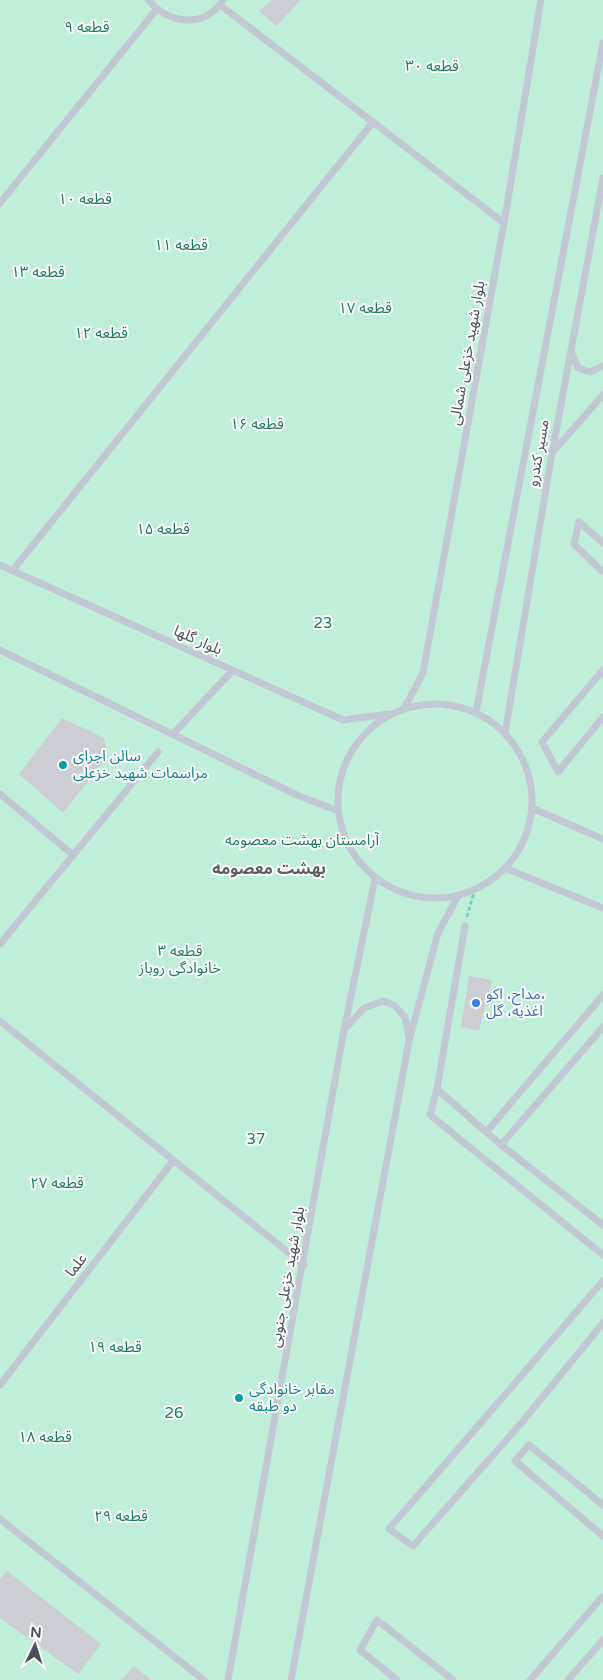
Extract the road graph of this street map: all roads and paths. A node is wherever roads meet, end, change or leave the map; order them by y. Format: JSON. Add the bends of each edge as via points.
{"nodes":[{"id":1,"x":148,"y":0,"type":"edge"},
{"id":2,"x":541,"y":0,"type":"edge"},
{"id":3,"x":222,"y":2,"type":"edge"},
{"id":4,"x":156,"y":10,"type":"junction"},
{"id":5,"x":603,"y":42,"type":"edge"},
{"id":6,"x":373,"y":122,"type":"junction"},
{"id":7,"x":603,"y":178,"type":"edge"},
{"id":8,"x":0,"y":202,"type":"edge"},
{"id":9,"x":504,"y":224,"type":"junction"},
{"id":10,"x":570,"y":351,"type":"junction"},
{"id":11,"x":603,"y":366,"type":"edge"},
{"id":12,"x":603,"y":395,"type":"edge"},
{"id":13,"x":552,"y":453,"type":"junction"},
{"id":14,"x":603,"y":543,"type":"edge"},
{"id":15,"x":0,"y":565,"type":"edge"},
{"id":16,"x":12,"y":571,"type":"junction"},
{"id":17,"x":603,"y":572,"type":"edge"},
{"id":18,"x":0,"y":650,"type":"edge"},
{"id":19,"x":232,"y":670,"type":"junction"},
{"id":20,"x":603,"y":670,"type":"edge"},
{"id":21,"x":405,"y":707,"type":"junction"},
{"id":22,"x":476,"y":712,"type":"junction"},
{"id":23,"x":389,"y":714,"type":"junction"},
{"id":24,"x":603,"y":717,"type":"edge"},
{"id":25,"x":174,"y":733,"type":"junction"},
{"id":26,"x":505,"y":733,"type":"junction"},
{"id":27,"x":158,"y":752,"type":"dead end"},
{"id":28,"x":0,"y":794,"type":"edge"},
{"id":29,"x":532,"y":808,"type":"junction"},
{"id":30,"x":336,"y":810,"type":"junction"},
{"id":31,"x":603,"y":838,"type":"edge"},
{"id":32,"x":74,"y":855,"type":"junction"},
{"id":33,"x":505,"y":868,"type":"junction"},
{"id":34,"x":375,"y":879,"type":"junction"},
{"id":35,"x":475,"y":890,"type":"junction"},
{"id":36,"x":458,"y":896,"type":"junction"},
{"id":37,"x":603,"y":908,"type":"edge"},
{"id":38,"x":465,"y":926,"type":"joint"},
{"id":39,"x":0,"y":944,"type":"edge"},
{"id":40,"x":603,"y":995,"type":"edge"},
{"id":41,"x":0,"y":1021,"type":"edge"},
{"id":42,"x":603,"y":1027,"type":"edge"},
{"id":43,"x":344,"y":1030,"type":"junction"},
{"id":44,"x":409,"y":1041,"type":"junction"},
{"id":45,"x":437,"y":1089,"type":"junction"},
{"id":46,"x":487,"y":1131,"type":"junction"},
{"id":47,"x":501,"y":1144,"type":"junction"},
{"id":48,"x":173,"y":1161,"type":"junction"},
{"id":49,"x":603,"y":1225,"type":"edge"},
{"id":50,"x":603,"y":1255,"type":"edge"},
{"id":51,"x":304,"y":1265,"type":"junction"},
{"id":52,"x":603,"y":1281,"type":"edge"},
{"id":53,"x":603,"y":1323,"type":"edge"},
{"id":54,"x":0,"y":1385,"type":"edge"},
{"id":55,"x":603,"y":1506,"type":"edge"},
{"id":56,"x":0,"y":1519,"type":"edge"},
{"id":57,"x":603,"y":1536,"type":"edge"},
{"id":58,"x":603,"y":1596,"type":"edge"},
{"id":59,"x":603,"y":1640,"type":"edge"},
{"id":60,"x":204,"y":1680,"type":"edge"},
{"id":61,"x":228,"y":1680,"type":"edge"},
{"id":62,"x":291,"y":1680,"type":"edge"},
{"id":63,"x":397,"y":1680,"type":"edge"},
{"id":64,"x":452,"y":1680,"type":"edge"},
{"id":65,"x":530,"y":1680,"type":"edge"},
{"id":66,"x":568,"y":1680,"type":"edge"}],
"edges":[{"from":1,"to":4,"type":"lane"},
{"from":2,"to":9,"type":"lane","name":"بلوار شهید خزعلی شمالی"},
{"from":3,"to":4,"type":"lane","via":[[209,14],[196,19],[175,19]]},
{"from":3,"to":6,"type":"lane"},
{"from":4,"to":8,"type":"lane"},
{"from":5,"to":22,"type":"lane"},
{"from":6,"to":9,"type":"lane"},
{"from":6,"to":16,"type":"lane"},
{"from":7,"to":10,"type":"lane","name":"مسیر کندرو"},
{"from":9,"to":21,"type":"lane","name":"بلوار شهید خزعلی شمالی","via":[[424,673]]},
{"from":10,"to":11,"type":"lane","via":[[578,368],[590,372]]},
{"from":10,"to":13,"type":"lane","name":"مسیر کندرو"},
{"from":12,"to":13,"type":"lane"},
{"from":13,"to":26,"type":"lane","name":"مسیر کندرو"},
{"from":14,"to":17,"type":"lane","via":[[579,522],[574,544]]},
{"from":15,"to":16,"type":"lane","name":"بلوار گلها"},
{"from":16,"to":19,"type":"lane","name":"بلوار گلها"},
{"from":18,"to":25,"type":"lane"},
{"from":19,"to":23,"type":"lane","name":"بلوار گلها","via":[[343,720]]},
{"from":19,"to":25,"type":"lane"},
{"from":20,"to":24,"type":"lane","via":[[542,742],[558,772]]},
{"from":21,"to":22,"type":"lane","via":[[429,703],[454,705]]},
{"from":21,"to":23,"type":"lane"},
{"from":22,"to":26,"type":"lane"},
{"from":23,"to":30,"type":"lane","via":[[359,738],[340,772]]},
{"from":25,"to":30,"type":"lane","via":[[299,796]]},
{"from":26,"to":29,"type":"lane","via":[[515,745],[529,775]]},
{"from":27,"to":32,"type":"lane"},
{"from":28,"to":32,"type":"lane"},
{"from":29,"to":31,"type":"lane"},
{"from":29,"to":33,"type":"lane","via":[[528,830],[519,850]]},
{"from":30,"to":34,"type":"lane","via":[[343,837],[356,860]]},
{"from":32,"to":39,"type":"lane"},
{"from":33,"to":35,"type":"lane"},
{"from":33,"to":37,"type":"lane"},
{"from":34,"to":36,"type":"lane","via":[[401,893],[429,898]]},
{"from":34,"to":43,"type":"lane","name":"بلوار شهید خزعلی جنوبی"},
{"from":35,"to":36,"type":"lane"},
{"from":35,"to":38,"type":"path"},
{"from":36,"to":44,"type":"lane","via":[[438,933]]},
{"from":38,"to":45,"type":"lane"},
{"from":40,"to":46,"type":"lane"},
{"from":41,"to":48,"type":"lane"},
{"from":42,"to":47,"type":"lane"},
{"from":43,"to":44,"type":"lane","via":[[364,1008],[383,1001],[394,1005],[405,1017]]},
{"from":43,"to":51,"type":"lane","name":"بلوار شهید خزعلی جنوبی"},
{"from":44,"to":62,"type":"lane"},
{"from":45,"to":46,"type":"lane"},
{"from":45,"to":50,"type":"lane","via":[[430,1115]]},
{"from":46,"to":47,"type":"lane"},
{"from":47,"to":49,"type":"lane"},
{"from":48,"to":51,"type":"lane"},
{"from":48,"to":54,"type":"lane","name":"علما"},
{"from":51,"to":61,"type":"lane","name":"بلوار شهید خزعلی جنوبی"},
{"from":52,"to":53,"type":"lane","via":[[389,1529],[412,1546],[523,1421]]},
{"from":55,"to":57,"type":"lane","via":[[529,1445],[515,1461]]},
{"from":56,"to":60,"type":"lane"},
{"from":58,"to":65,"type":"lane"},
{"from":59,"to":66,"type":"lane"},
{"from":63,"to":64,"type":"lane","via":[[360,1650],[377,1620]]}]}
